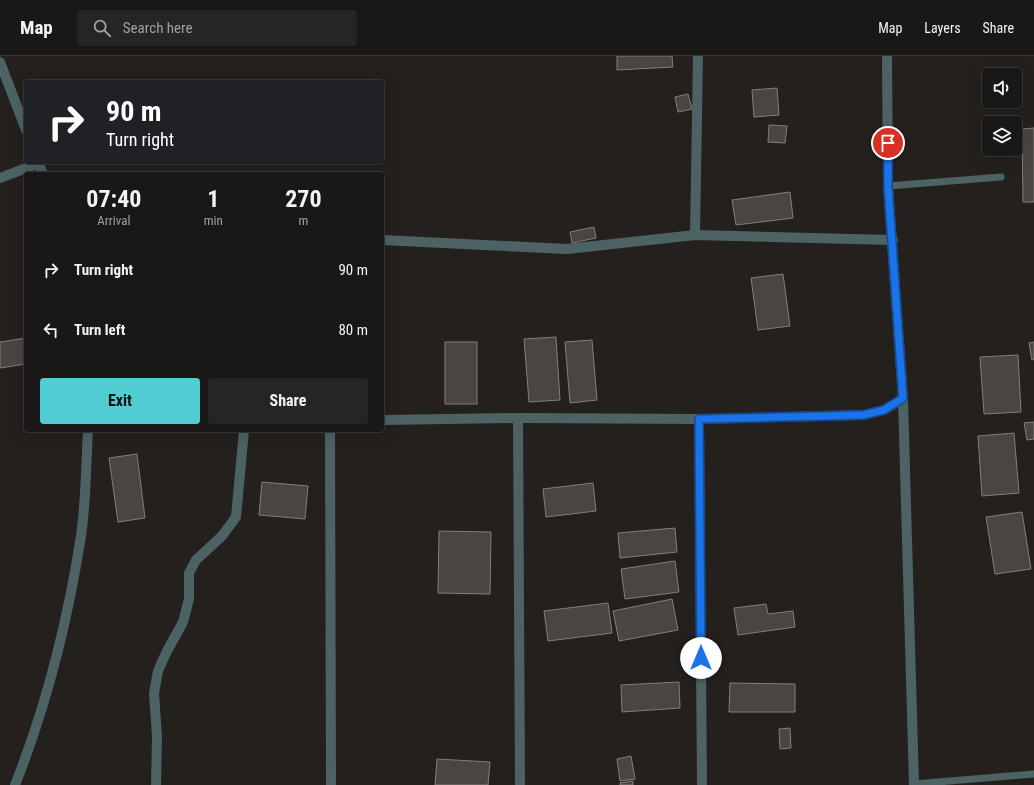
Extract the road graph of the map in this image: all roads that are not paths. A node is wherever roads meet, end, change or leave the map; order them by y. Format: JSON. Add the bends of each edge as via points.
{"nodes":[{"id":1,"x":698,"y":56,"type":"edge"},
{"id":2,"x":887,"y":56,"type":"edge"},
{"id":3,"x":0,"y":62,"type":"edge"},
{"id":4,"x":24,"y":125,"type":"edge"},
{"id":5,"x":36,"y":164,"type":"edge"},
{"id":6,"x":1001,"y":177,"type":"dead end"},
{"id":7,"x":0,"y":178,"type":"edge"},
{"id":8,"x":888,"y":186,"type":"junction"},
{"id":9,"x":695,"y":235,"type":"junction"},
{"id":10,"x":384,"y":240,"type":"edge"},
{"id":11,"x":893,"y":240,"type":"junction"},
{"id":12,"x":903,"y":398,"type":"junction"},
{"id":13,"x":518,"y":418,"type":"junction"},
{"id":14,"x":699,"y":419,"type":"junction"},
{"id":15,"x":384,"y":420,"type":"edge"},
{"id":16,"x":88,"y":432,"type":"edge"},
{"id":17,"x":244,"y":432,"type":"edge"},
{"id":18,"x":330,"y":432,"type":"edge"},
{"id":19,"x":1034,"y":774,"type":"edge"},
{"id":20,"x":15,"y":785,"type":"edge"},
{"id":21,"x":156,"y":785,"type":"edge"},
{"id":22,"x":331,"y":785,"type":"edge"},
{"id":23,"x":520,"y":785,"type":"edge"},
{"id":24,"x":702,"y":785,"type":"edge"},
{"id":25,"x":914,"y":785,"type":"edge"}],
"edges":[{"from":1,"to":9,"type":"street"},
{"from":2,"to":8,"type":"street"},
{"from":3,"to":4,"type":"street"},
{"from":5,"to":7,"type":"street"},
{"from":6,"to":8,"type":"lane"},
{"from":8,"to":11,"type":"street"},
{"from":9,"to":10,"type":"street","via":[[567,248]]},
{"from":9,"to":11,"type":"street"},
{"from":11,"to":12,"type":"street"},
{"from":12,"to":14,"type":"street","via":[[884,410],[863,415]]},
{"from":12,"to":25,"type":"street"},
{"from":13,"to":14,"type":"street"},
{"from":13,"to":15,"type":"street"},
{"from":13,"to":23,"type":"street"},
{"from":14,"to":24,"type":"street"},
{"from":16,"to":20,"type":"street","via":[[81,535],[62,637]]},
{"from":17,"to":21,"type":"street","via":[[236,517],[222,536],[196,560],[188,573],[188,599],[183,622],[158,671],[154,693]]},
{"from":18,"to":22,"type":"street"},
{"from":19,"to":25,"type":"lane"}]}
